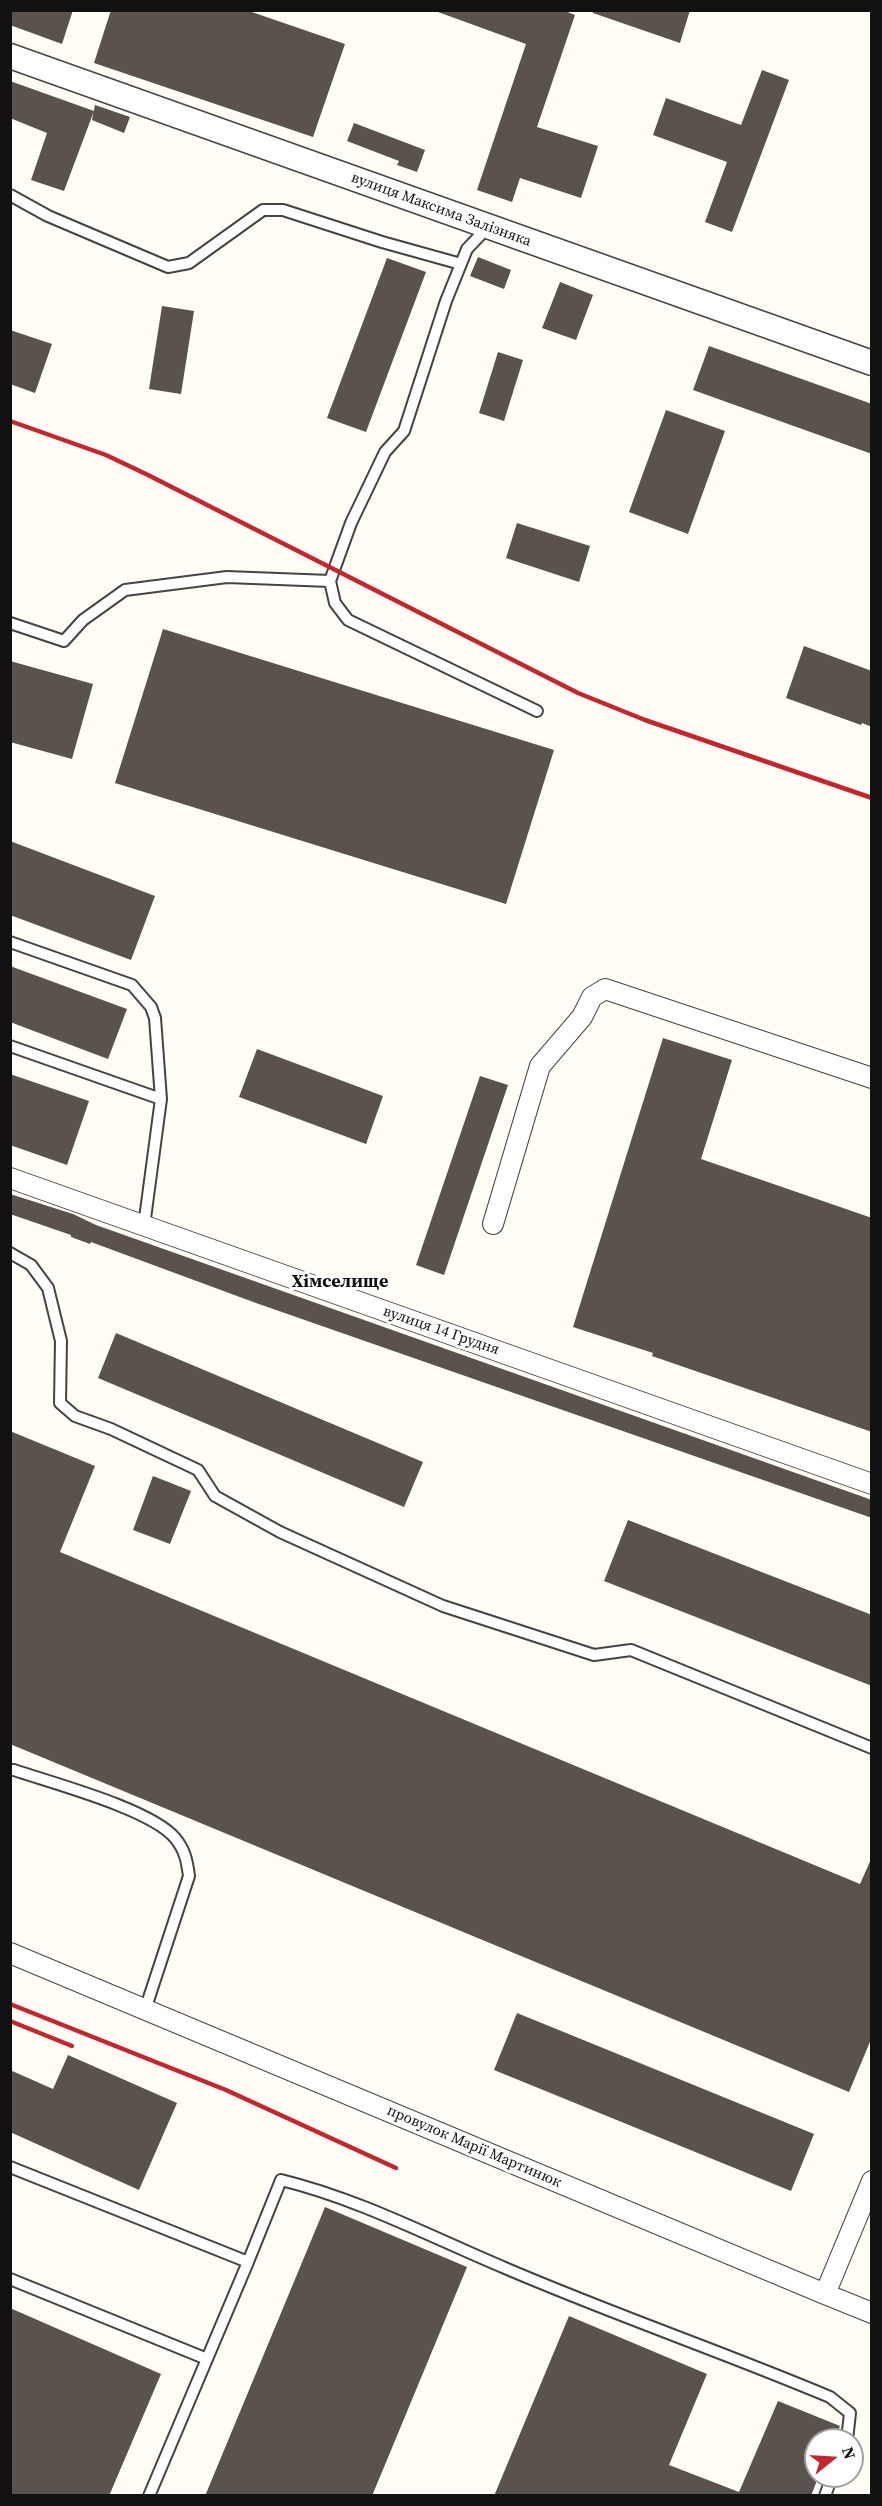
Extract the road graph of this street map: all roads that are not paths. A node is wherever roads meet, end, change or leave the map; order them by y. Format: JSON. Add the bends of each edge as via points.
{"nodes":[{"id":1,"x":10,"y":56,"type":"edge"},
{"id":2,"x":10,"y":195,"type":"edge"},
{"id":3,"x":488,"y":226,"type":"junction"},
{"id":4,"x":461,"y":264,"type":"junction"},
{"id":5,"x":872,"y":363,"type":"edge"},
{"id":6,"x":330,"y":581,"type":"junction"},
{"id":7,"x":10,"y":623,"type":"edge"},
{"id":8,"x":537,"y":711,"type":"dead end"},
{"id":9,"x":10,"y":942,"type":"edge"},
{"id":10,"x":10,"y":1046,"type":"edge"},
{"id":11,"x":872,"y":1078,"type":"edge"},
{"id":12,"x":161,"y":1099,"type":"junction"},
{"id":13,"x":10,"y":1178,"type":"edge"},
{"id":14,"x":493,"y":1224,"type":"dead end"},
{"id":15,"x":144,"y":1226,"type":"junction"},
{"id":16,"x":10,"y":1253,"type":"edge"},
{"id":17,"x":872,"y":1484,"type":"edge"},
{"id":18,"x":872,"y":1748,"type":"edge"},
{"id":19,"x":10,"y":1770,"type":"edge"},
{"id":20,"x":10,"y":1953,"type":"edge"},
{"id":21,"x":145,"y":2010,"type":"junction"},
{"id":22,"x":10,"y":2167,"type":"edge"},
{"id":23,"x":872,"y":2181,"type":"edge"},
{"id":24,"x":248,"y":2262,"type":"junction"},
{"id":25,"x":10,"y":2279,"type":"edge"},
{"id":26,"x":825,"y":2294,"type":"junction"},
{"id":27,"x":872,"y":2313,"type":"edge"},
{"id":28,"x":207,"y":2359,"type":"junction"},
{"id":29,"x":848,"y":2428,"type":"edge"},
{"id":30,"x":149,"y":2496,"type":"edge"}],
"edges":[{"from":1,"to":3,"type":"street","name":"вулиця Максима Залізняка"},
{"from":2,"to":4,"type":"lane","via":[[48,216],[168,267],[189,263],[263,210],[283,210]]},
{"from":3,"to":4,"type":"lane","via":[[467,249]]},
{"from":3,"to":5,"type":"street","name":"вулиця Максима Залізняка"},
{"from":4,"to":6,"type":"lane","via":[[404,431],[385,452],[351,523]]},
{"from":6,"to":7,"type":"lane","via":[[227,577],[125,590],[83,620],[64,641]]},
{"from":6,"to":8,"type":"lane","via":[[335,603],[348,620]]},
{"from":9,"to":12,"type":"lane","via":[[132,985],[142,995],[155,1018]]},
{"from":10,"to":12,"type":"lane"},
{"from":11,"to":14,"type":"street","via":[[605,989],[592,997],[582,1017],[540,1066]]},
{"from":12,"to":15,"type":"lane"},
{"from":13,"to":15,"type":"street","name":"вулиця 14 Грудня"},
{"from":15,"to":17,"type":"street","name":"вулиця 14 Грудня"},
{"from":16,"to":18,"type":"lane","via":[[31,1265],[48,1288],[61,1341],[60,1403],[75,1416],[198,1470],[215,1496],[443,1606],[594,1655],[631,1650]]},
{"from":19,"to":21,"type":"lane","via":[[136,1811],[174,1836],[187,1855],[189,1876]]},
{"from":20,"to":21,"type":"street","name":"провулок Марії Мартинюк"},
{"from":21,"to":26,"type":"street","name":"провулок Марії Мартинюк"},
{"from":22,"to":24,"type":"lane"},
{"from":23,"to":26,"type":"street"},
{"from":24,"to":28,"type":"lane"},
{"from":24,"to":29,"type":"lane","via":[[281,2180],[304,2186],[410,2225],[505,2269],[830,2397],[850,2413]]},
{"from":25,"to":28,"type":"lane"},
{"from":26,"to":27,"type":"street","name":"провулок Марії Мартинюк"},
{"from":28,"to":30,"type":"lane"}]}
